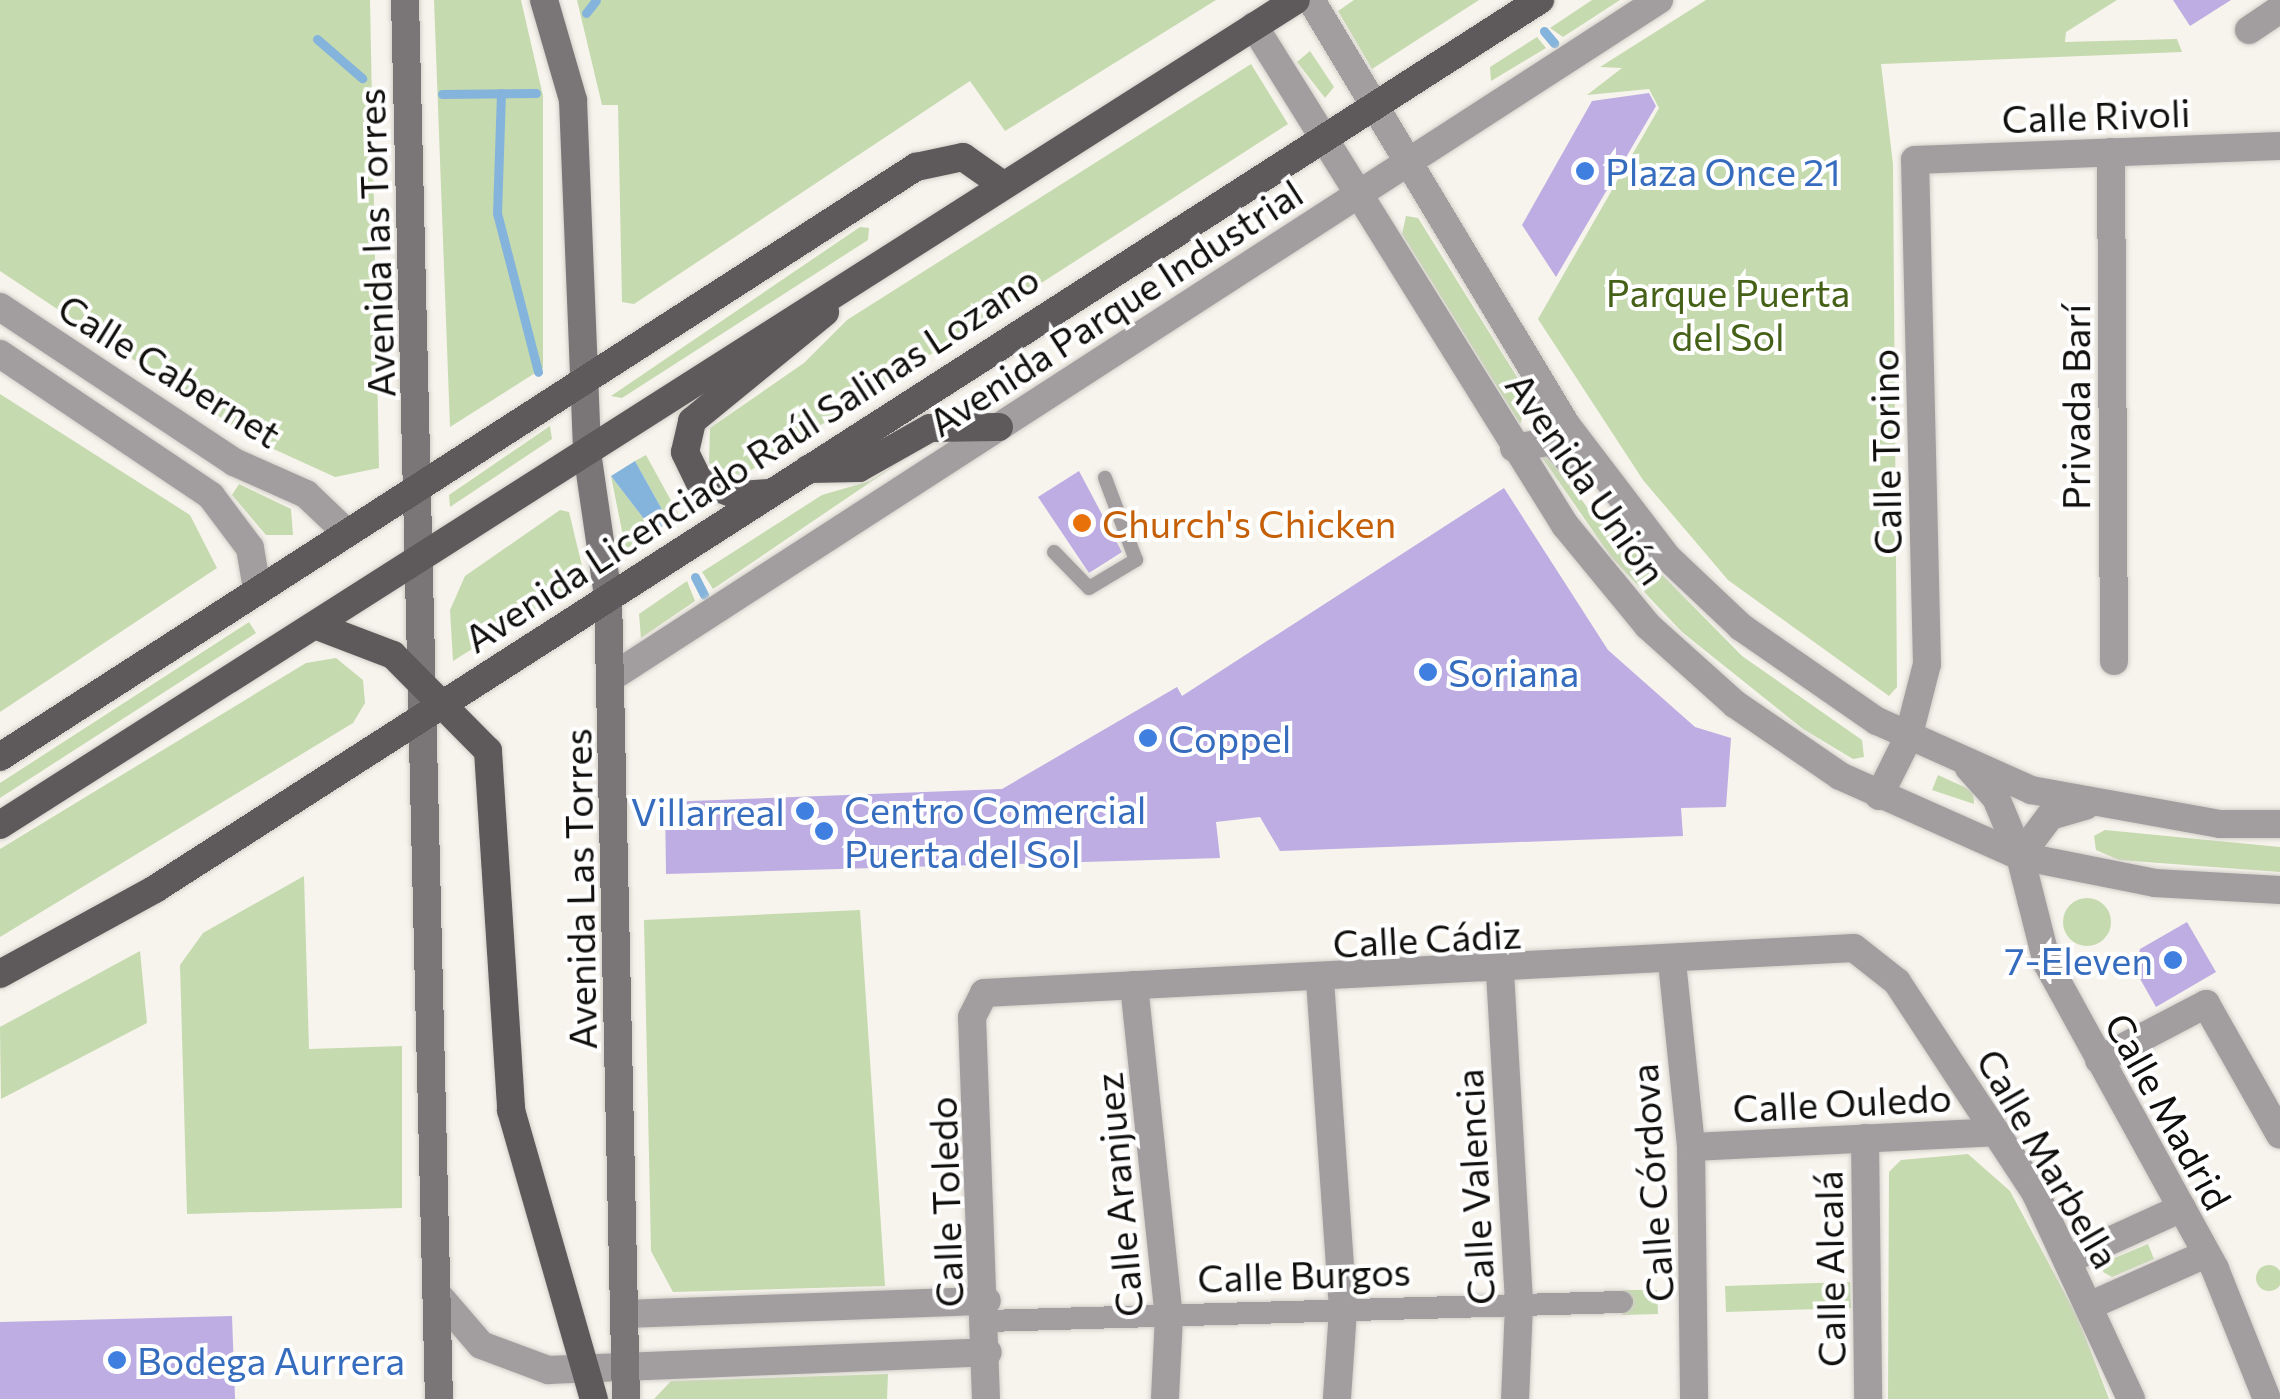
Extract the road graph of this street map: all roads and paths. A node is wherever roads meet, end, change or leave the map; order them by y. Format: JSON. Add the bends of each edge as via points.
{"nodes":[{"id":1,"x":406,"y":0,"type":"edge"},
{"id":2,"x":544,"y":0,"type":"edge"},
{"id":3,"x":1296,"y":0,"type":"edge"},
{"id":4,"x":1311,"y":0,"type":"edge"},
{"id":5,"x":1540,"y":0,"type":"edge"},
{"id":6,"x":1660,"y":0,"type":"edge"},
{"id":7,"x":2280,"y":10,"type":"edge"},
{"id":8,"x":1254,"y":26,"type":"junction"},
{"id":9,"x":2249,"y":30,"type":"dead end"},
{"id":10,"x":1374,"y":107,"type":"junction"},
{"id":11,"x":1322,"y":140,"type":"junction"},
{"id":12,"x":2280,"y":146,"type":"edge"},
{"id":13,"x":2111,"y":152,"type":"junction"},
{"id":14,"x":1915,"y":160,"type":"joint"},
{"id":15,"x":1408,"y":163,"type":"junction"},
{"id":16,"x":1003,"y":185,"type":"junction"},
{"id":17,"x":1357,"y":195,"type":"junction"},
{"id":18,"x":847,"y":284,"type":"junction"},
{"id":19,"x":0,"y":306,"type":"edge"},
{"id":20,"x":0,"y":354,"type":"edge"},
{"id":21,"x":1533,"y":370,"type":"junction"},
{"id":22,"x":584,"y":380,"type":"junction"},
{"id":23,"x":999,"y":427,"type":"junction"},
{"id":24,"x":1514,"y":448,"type":"junction"},
{"id":25,"x":588,"y":452,"type":"junction"},
{"id":26,"x":234,"y":462,"type":"junction"},
{"id":27,"x":807,"y":469,"type":"junction"},
{"id":28,"x":1104,"y":478,"type":"dead end"},
{"id":29,"x":420,"y":484,"type":"junction"},
{"id":30,"x":768,"y":493,"type":"junction"},
{"id":31,"x":211,"y":496,"type":"junction"},
{"id":32,"x":1620,"y":500,"type":"junction"},
{"id":33,"x":346,"y":532,"type":"junction"},
{"id":34,"x":1054,"y":552,"type":"dead end"},
{"id":35,"x":422,"y":555,"type":"junction"},
{"id":36,"x":257,"y":590,"type":"junction"},
{"id":37,"x":608,"y":596,"type":"junction"},
{"id":38,"x":317,"y":626,"type":"junction"},
{"id":39,"x":2114,"y":661,"type":"dead end"},
{"id":40,"x":612,"y":677,"type":"junction"},
{"id":41,"x":422,"y":678,"type":"junction"},
{"id":42,"x":432,"y":706,"type":"junction"},
{"id":43,"x":464,"y":721,"type":"junction"},
{"id":44,"x":1908,"y":738,"type":"junction"},
{"id":45,"x":424,"y":748,"type":"junction"},
{"id":46,"x":0,"y":757,"type":"edge"},
{"id":47,"x":1965,"y":764,"type":"junction"},
{"id":48,"x":1879,"y":796,"type":"junction"},
{"id":49,"x":2094,"y":805,"type":"junction"},
{"id":50,"x":2280,"y":824,"type":"edge"},
{"id":51,"x":0,"y":825,"type":"edge"},
{"id":52,"x":2020,"y":856,"type":"junction"},
{"id":53,"x":2280,"y":890,"type":"edge"},
{"id":54,"x":1672,"y":962,"type":"junction"},
{"id":55,"x":1882,"y":966,"type":"joint"},
{"id":56,"x":1500,"y":972,"type":"junction"},
{"id":57,"x":0,"y":974,"type":"edge"},
{"id":58,"x":1320,"y":980,"type":"junction"},
{"id":59,"x":1134,"y":985,"type":"junction"},
{"id":60,"x":974,"y":1003,"type":"joint"},
{"id":61,"x":2099,"y":1060,"type":"junction"},
{"id":62,"x":1996,"y":1132,"type":"junction"},
{"id":63,"x":2280,"y":1135,"type":"edge"},
{"id":64,"x":1865,"y":1138,"type":"junction"},
{"id":65,"x":1690,"y":1147,"type":"junction"},
{"id":66,"x":2182,"y":1208,"type":"junction"},
{"id":67,"x":2206,"y":1254,"type":"junction"},
{"id":68,"x":2070,"y":1260,"type":"junction"},
{"id":69,"x":437,"y":1294,"type":"junction"},
{"id":70,"x":1622,"y":1302,"type":"dead end"},
{"id":71,"x":2091,"y":1304,"type":"junction"},
{"id":72,"x":1519,"y":1305,"type":"junction"},
{"id":73,"x":1342,"y":1310,"type":"junction"},
{"id":74,"x":988,"y":1311,"type":"junction"},
{"id":75,"x":625,"y":1314,"type":"junction"},
{"id":76,"x":1169,"y":1316,"type":"junction"},
{"id":77,"x":988,"y":1352,"type":"junction"},
{"id":78,"x":626,"y":1363,"type":"junction"},
{"id":79,"x":586,"y":1368,"type":"junction"},
{"id":80,"x":439,"y":1399,"type":"edge"},
{"id":81,"x":594,"y":1399,"type":"edge"},
{"id":82,"x":626,"y":1399,"type":"edge"},
{"id":83,"x":986,"y":1399,"type":"edge"},
{"id":84,"x":1165,"y":1399,"type":"edge"},
{"id":85,"x":1337,"y":1399,"type":"edge"},
{"id":86,"x":1515,"y":1399,"type":"edge"},
{"id":87,"x":1694,"y":1399,"type":"edge"},
{"id":88,"x":1868,"y":1399,"type":"edge"},
{"id":89,"x":2131,"y":1399,"type":"edge"},
{"id":90,"x":2267,"y":1399,"type":"edge"}],
"edges":[{"from":1,"to":29,"type":"main road","name":"Avenida las Torres"},
{"from":2,"to":22,"type":"main road","via":[[572,100]]},
{"from":3,"to":8,"type":"main road"},
{"from":4,"to":10,"type":"street","name":"Avenida Unión"},
{"from":5,"to":10,"type":"main road","name":"Avenida Licenciado Raúl Salinas Lozano"},
{"from":6,"to":15,"type":"street","name":"Avenida Parque Industrial"},
{"from":7,"to":9,"type":"street"},
{"from":8,"to":11,"type":"street","name":"Avenida Unión"},
{"from":8,"to":16,"type":"main road"},
{"from":10,"to":11,"type":"main road","name":"Avenida Licenciado Raúl Salinas Lozano"},
{"from":10,"to":15,"type":"street","name":"Avenida Unión"},
{"from":11,"to":17,"type":"street","name":"Avenida Unión"},
{"from":11,"to":27,"type":"main road","name":"Avenida Licenciado Raúl Salinas Lozano"},
{"from":12,"to":13,"type":"street","name":"Calle Rivoli"},
{"from":13,"to":14,"type":"street","name":"Calle Rivoli"},
{"from":13,"to":39,"type":"street","name":"Privada Barí"},
{"from":14,"to":44,"type":"street","name":"Calle Torino","via":[[1927,664]]},
{"from":15,"to":17,"type":"street","name":"Avenida Parque Industrial"},
{"from":15,"to":21,"type":"street","name":"Avenida Unión"},
{"from":16,"to":18,"type":"main road"},
{"from":16,"to":22,"type":"main road","via":[[963,158],[925,162]]},
{"from":17,"to":23,"type":"street","name":"Avenida Parque Industrial"},
{"from":17,"to":24,"type":"street","name":"Avenida Unión"},
{"from":18,"to":25,"type":"main road"},
{"from":18,"to":30,"type":"main road","via":[[815,324],[692,421],[685,452],[699,481],[722,492]]},
{"from":19,"to":26,"type":"street","name":"Calle Cabernet"},
{"from":20,"to":31,"type":"street","name":"Calle Cabernet"},
{"from":21,"to":24,"type":"street","via":[[1538,408]]},
{"from":21,"to":32,"type":"street","name":"Avenida Unión"},
{"from":22,"to":25,"type":"main road","name":"Avenida Las Torres"},
{"from":22,"to":29,"type":"main road"},
{"from":23,"to":27,"type":"main road","via":[[930,428],[858,468]]},
{"from":23,"to":40,"type":"street","name":"Avenida Parque Industrial"},
{"from":24,"to":32,"type":"street","via":[[1552,441]]},
{"from":24,"to":48,"type":"street","name":"Avenida Unión","via":[[1648,626],[1790,745]]},
{"from":25,"to":35,"type":"main road"},
{"from":25,"to":37,"type":"main road","name":"Avenida Las Torres"},
{"from":26,"to":31,"type":"street"},
{"from":26,"to":33,"type":"street","name":"Calle Cabernet","via":[[306,494]]},
{"from":27,"to":30,"type":"main road","name":"Avenida Licenciado Raúl Salinas Lozano"},
{"from":28,"to":34,"type":"lane","via":[[1136,560],[1089,588]]},
{"from":29,"to":33,"type":"main road"},
{"from":29,"to":35,"type":"main road"},
{"from":30,"to":37,"type":"main road","name":"Avenida Licenciado Raúl Salinas Lozano"},
{"from":31,"to":36,"type":"street","name":"Calle Cabernet","via":[[250,548]]},
{"from":32,"to":44,"type":"street","name":"Avenida Unión","via":[[1741,627]]},
{"from":33,"to":36,"type":"main road"},
{"from":35,"to":38,"type":"main road"},
{"from":35,"to":41,"type":"main road"},
{"from":36,"to":46,"type":"main road"},
{"from":37,"to":40,"type":"main road","name":"Avenida Las Torres"},
{"from":37,"to":42,"type":"main road","name":"Avenida Licenciado Raúl Salinas Lozano"},
{"from":38,"to":41,"type":"main road","via":[[374,643]]},
{"from":38,"to":51,"type":"main road"},
{"from":40,"to":75,"type":"main road","name":"Avenida Las Torres"},
{"from":41,"to":42,"type":"main road"},
{"from":42,"to":43,"type":"main road"},
{"from":42,"to":45,"type":"main road"},
{"from":42,"to":57,"type":"main road","name":"Avenida Licenciado Raúl Salinas Lozano","via":[[156,889]]},
{"from":43,"to":45,"type":"main road"},
{"from":43,"to":79,"type":"main road","via":[[492,770],[511,1110]]},
{"from":44,"to":47,"type":"street","name":"Avenida Unión"},
{"from":44,"to":48,"type":"street","name":"Calle Torino"},
{"from":45,"to":69,"type":"main road"},
{"from":47,"to":49,"type":"street","name":"Avenida Unión"},
{"from":47,"to":52,"type":"street","name":"Calle Madrid","via":[[1996,798]]},
{"from":48,"to":52,"type":"street","name":"Avenida Unión"},
{"from":49,"to":50,"type":"street","name":"Avenida Unión"},
{"from":49,"to":52,"type":"street","via":[[2050,816]]},
{"from":52,"to":53,"type":"street","name":"Avenida Unión","via":[[2155,883]]},
{"from":52,"to":61,"type":"street","name":"Calle Madrid","via":[[2037,936]]},
{"from":54,"to":55,"type":"street","name":"Calle Cádiz","via":[[1854,948]]},
{"from":54,"to":56,"type":"street","name":"Calle Cádiz"},
{"from":54,"to":65,"type":"street","name":"Calle Córdova"},
{"from":55,"to":62,"type":"street","name":"Calle Marbella"},
{"from":56,"to":58,"type":"street","name":"Calle Cádiz"},
{"from":56,"to":72,"type":"street","name":"Calle Valencia"},
{"from":58,"to":59,"type":"street","name":"Calle Cádiz"},
{"from":58,"to":73,"type":"street"},
{"from":59,"to":60,"type":"street","name":"Calle Cádiz","via":[[991,991]]},
{"from":59,"to":76,"type":"street","name":"Calle Aranjuez"},
{"from":60,"to":74,"type":"street","name":"Calle Toledo"},
{"from":61,"to":63,"type":"street","via":[[2206,1004]]},
{"from":61,"to":66,"type":"street","name":"Calle Madrid"},
{"from":62,"to":64,"type":"street","name":"Calle Ouledo"},
{"from":62,"to":68,"type":"street","name":"Calle Marbella"},
{"from":64,"to":65,"type":"street","name":"Calle Ouledo"},
{"from":64,"to":88,"type":"street","name":"Calle Alcalá"},
{"from":65,"to":87,"type":"street","name":"Calle Córdova"},
{"from":66,"to":67,"type":"street","name":"Calle Madrid"},
{"from":66,"to":68,"type":"street"},
{"from":67,"to":71,"type":"street"},
{"from":67,"to":90,"type":"street","name":"Calle Madrid"},
{"from":68,"to":71,"type":"street","name":"Calle Marbella"},
{"from":69,"to":79,"type":"street","via":[[496,1355],[529,1368]]},
{"from":69,"to":80,"type":"main road"},
{"from":70,"to":72,"type":"street","name":"Calle Burgos"},
{"from":71,"to":89,"type":"street","name":"Calle Marbella"},
{"from":72,"to":73,"type":"street","name":"Calle Burgos"},
{"from":72,"to":86,"type":"street","name":"Calle Valencia"},
{"from":73,"to":76,"type":"street","name":"Calle Burgos"},
{"from":73,"to":85,"type":"street"},
{"from":74,"to":75,"type":"street","name":"Calle Burgos"},
{"from":74,"to":76,"type":"street","name":"Calle Burgos"},
{"from":74,"to":77,"type":"street","name":"Calle Toledo"},
{"from":75,"to":78,"type":"main road","name":"Avenida Las Torres"},
{"from":76,"to":84,"type":"street","name":"Calle Aranjuez"},
{"from":77,"to":78,"type":"street"},
{"from":77,"to":83,"type":"street","name":"Calle Toledo"},
{"from":78,"to":79,"type":"street"},
{"from":78,"to":82,"type":"main road","name":"Avenida Las Torres"},
{"from":79,"to":81,"type":"main road"}]}
